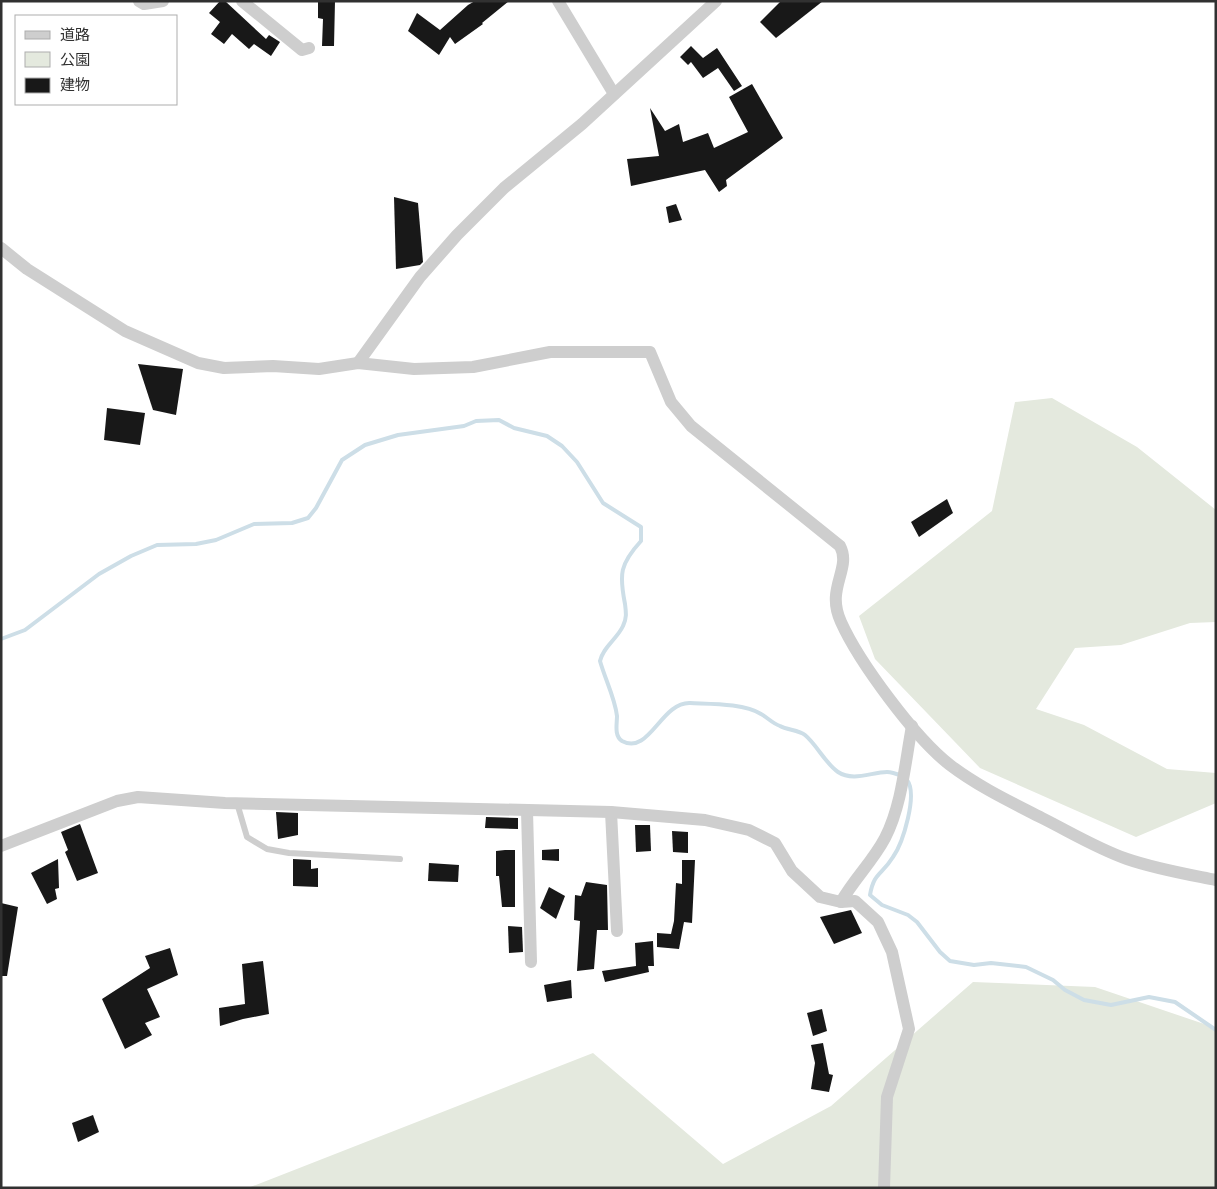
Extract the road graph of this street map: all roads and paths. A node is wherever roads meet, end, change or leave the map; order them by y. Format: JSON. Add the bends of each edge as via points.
{"nodes":[{"id":1,"x":139,"y":1,"type":"edge"},
{"id":2,"x":163,"y":1,"type":"edge"},
{"id":3,"x":242,"y":1,"type":"edge"},
{"id":4,"x":558,"y":1,"type":"edge"},
{"id":5,"x":716,"y":1,"type":"edge"},
{"id":6,"x":309,"y":48,"type":"dead end"},
{"id":7,"x":614,"y":94,"type":"junction"},
{"id":8,"x":1,"y":248,"type":"edge"},
{"id":9,"x":358,"y":363,"type":"junction"},
{"id":10,"x":912,"y":726,"type":"junction"},
{"id":11,"x":237,"y":803,"type":"junction"},
{"id":12,"x":527,"y":811,"type":"junction"},
{"id":13,"x":611,"y":812,"type":"junction"},
{"id":14,"x":1,"y":846,"type":"edge"},
{"id":15,"x":400,"y":859,"type":"dead end"},
{"id":16,"x":1216,"y":880,"type":"edge"},
{"id":17,"x":842,"y":902,"type":"junction"},
{"id":18,"x":617,"y":931,"type":"dead end"},
{"id":19,"x":530,"y":962,"type":"dead end"},
{"id":20,"x":884,"y":1188,"type":"edge"}],
"edges":[{"from":1,"to":2,"type":"street","via":[[144,4]]},
{"from":3,"to":6,"type":"street","via":[[302,50]]},
{"from":4,"to":7,"type":"street"},
{"from":5,"to":7,"type":"street"},
{"from":7,"to":9,"type":"street","via":[[504,188],[457,235],[420,277]]},
{"from":8,"to":9,"type":"street","via":[[125,331],[198,363],[236,368],[318,369]]},
{"from":9,"to":10,"type":"street","via":[[414,369],[473,367],[550,352],[650,352],[671,402],[691,426],[840,546],[844,557],[836,585],[836,610],[848,637]]},
{"from":10,"to":16,"type":"street","via":[[935,752],[972,780],[1096,846],[1156,868]]},
{"from":10,"to":17,"type":"street","via":[[894,814],[885,838]]},
{"from":11,"to":12,"type":"street"},
{"from":11,"to":14,"type":"street","via":[[138,797],[117,801]]},
{"from":11,"to":15,"type":"lane","via":[[247,837],[267,850]]},
{"from":12,"to":13,"type":"street"},
{"from":12,"to":19,"type":"street"},
{"from":13,"to":17,"type":"street","via":[[705,820],[749,830],[775,843],[792,870],[820,897]]},
{"from":13,"to":18,"type":"street"},
{"from":17,"to":20,"type":"street","via":[[855,901],[878,922],[892,952],[909,1029],[887,1097]]}]}
